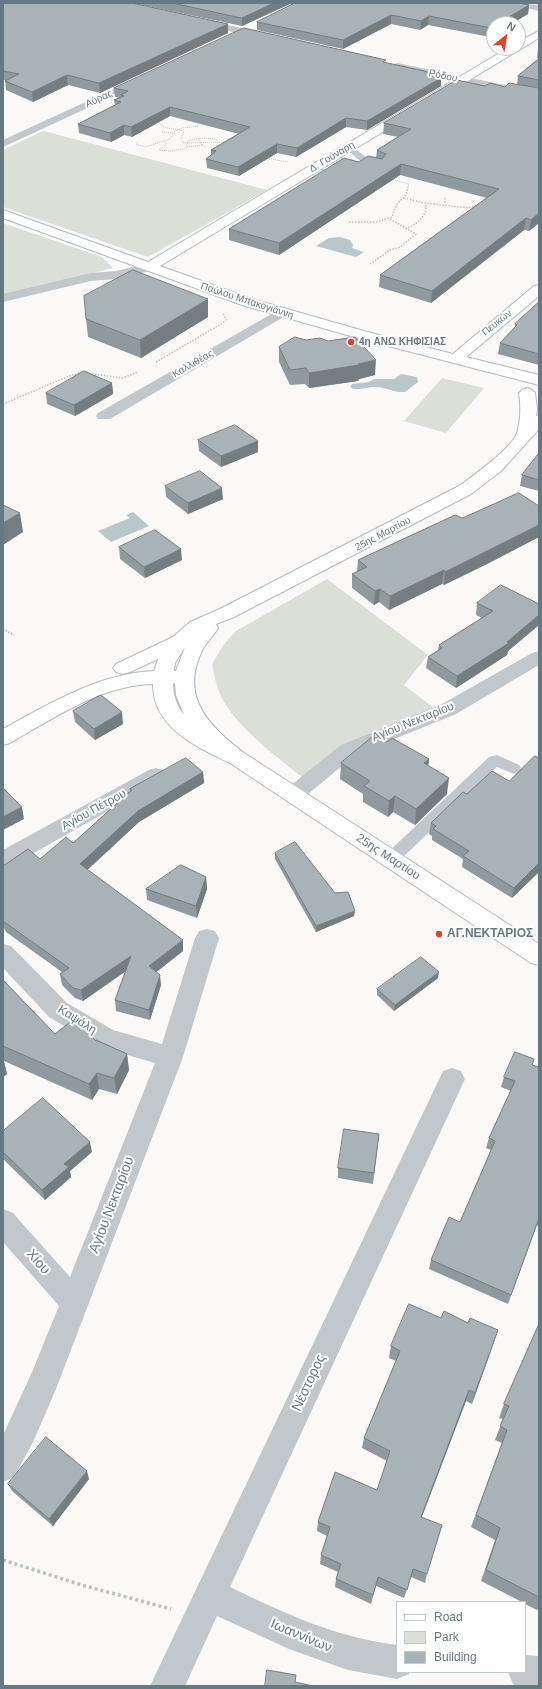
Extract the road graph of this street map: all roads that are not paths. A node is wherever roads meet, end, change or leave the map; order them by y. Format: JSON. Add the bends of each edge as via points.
{"nodes":[{"id":1,"x":518,"y":3,"type":"edge"},
{"id":2,"x":539,"y":8,"type":"edge"},
{"id":3,"x":190,"y":20,"type":"edge"},
{"id":4,"x":256,"y":25,"type":"edge"},
{"id":5,"x":243,"y":32,"type":"junction"},
{"id":6,"x":539,"y":34,"type":"edge"},
{"id":7,"x":229,"y":38,"type":"edge"},
{"id":8,"x":281,"y":40,"type":"edge"},
{"id":9,"x":526,"y":41,"type":"edge"},
{"id":10,"x":502,"y":56,"type":"edge"},
{"id":11,"x":386,"y":63,"type":"edge"},
{"id":12,"x":151,"y":75,"type":"edge"},
{"id":13,"x":462,"y":80,"type":"junction"},
{"id":14,"x":539,"y":94,"type":"edge"},
{"id":15,"x":3,"y":144,"type":"edge"},
{"id":16,"x":349,"y":147,"type":"junction"},
{"id":17,"x":377,"y":165,"type":"edge"},
{"id":18,"x":3,"y":214,"type":"edge"},
{"id":19,"x":149,"y":267,"type":"junction"},
{"id":20,"x":539,"y":289,"type":"edge"},
{"id":21,"x":3,"y":298,"type":"edge"},
{"id":22,"x":282,"y":312,"type":"junction"},
{"id":23,"x":455,"y":358,"type":"junction"},
{"id":24,"x":534,"y":389,"type":"edge"},
{"id":25,"x":104,"y":416,"type":"dead end"},
{"id":26,"x":539,"y":420,"type":"edge"},
{"id":27,"x":525,"y":435,"type":"junction"},
{"id":28,"x":227,"y":613,"type":"junction"},
{"id":29,"x":180,"y":640,"type":"junction"},
{"id":30,"x":539,"y":657,"type":"edge"},
{"id":31,"x":163,"y":670,"type":"junction"},
{"id":32,"x":185,"y":670,"type":"junction"},
{"id":33,"x":124,"y":674,"type":"junction"},
{"id":34,"x":165,"y":701,"type":"junction"},
{"id":35,"x":3,"y":738,"type":"edge"},
{"id":36,"x":237,"y":758,"type":"junction"},
{"id":37,"x":172,"y":766,"type":"edge"},
{"id":38,"x":514,"y":769,"type":"dead end"},
{"id":39,"x":293,"y":795,"type":"junction"},
{"id":40,"x":391,"y":859,"type":"junction"},
{"id":41,"x":3,"y":860,"type":"edge"},
{"id":42,"x":207,"y":938,"type":"dead end"},
{"id":43,"x":3,"y":953,"type":"edge"},
{"id":44,"x":539,"y":956,"type":"edge"},
{"id":45,"x":170,"y":1057,"type":"junction"},
{"id":46,"x":452,"y":1079,"type":"dead end"},
{"id":47,"x":3,"y":1222,"type":"edge"},
{"id":48,"x":74,"y":1302,"type":"junction"},
{"id":49,"x":3,"y":1466,"type":"edge"},
{"id":50,"x":205,"y":1605,"type":"junction"},
{"id":51,"x":396,"y":1662,"type":"edge"},
{"id":52,"x":526,"y":1672,"type":"edge"},
{"id":53,"x":539,"y":1673,"type":"edge"},
{"id":54,"x":167,"y":1686,"type":"edge"}],
"edges":[{"from":1,"to":2,"type":"street"},
{"from":3,"to":5,"type":"street"},
{"from":4,"to":5,"type":"street"},
{"from":5,"to":7,"type":"street"},
{"from":5,"to":8,"type":"street"},
{"from":6,"to":9,"type":"main road"},
{"from":10,"to":13,"type":"main road","name":"Δ. Γούναρη"},
{"from":11,"to":13,"type":"street","name":"Ρόδου"},
{"from":12,"to":15,"type":"street","name":"Αύρας"},
{"from":13,"to":14,"type":"street","name":"Ρόδου"},
{"from":13,"to":16,"type":"main road","name":"Δ. Γούναρη"},
{"from":16,"to":17,"type":"lane","via":[[368,163]]},
{"from":16,"to":19,"type":"main road","name":"Δ. Γούναρη"},
{"from":18,"to":19,"type":"main road","name":"Παύλου Μπακογιάννη"},
{"from":19,"to":21,"type":"street","via":[[91,277]]},
{"from":19,"to":22,"type":"main road","name":"Παύλου Μπακογιάννη","via":[[240,300]]},
{"from":20,"to":23,"type":"main road","name":"Πευκών"},
{"from":22,"to":23,"type":"main road","name":"Παύλου Μπακογιάννη"},
{"from":22,"to":25,"type":"street","name":"Καλλιθέας"},
{"from":23,"to":24,"type":"main road","name":"Παύλου Μπακογιάννη","via":[[497,369]]},
{"from":24,"to":27,"type":"main road"},
{"from":26,"to":27,"type":"main road","name":"25ης Μαρτίου"},
{"from":27,"to":28,"type":"main road","name":"25ης Μαρτίου","via":[[495,468],[465,490]]},
{"from":28,"to":29,"type":"main road","name":"25ης Μαρτίου","via":[[194,628]]},
{"from":28,"to":32,"type":"main road","name":"25ης Μαρτίου","via":[[204,633],[192,649]]},
{"from":29,"to":31,"type":"main road","name":"25ης Μαρτίου","via":[[172,649]]},
{"from":29,"to":33,"type":"main road"},
{"from":30,"to":39,"type":"street","name":"Αγίου Νεκταρίου","via":[[449,709],[348,750]]},
{"from":31,"to":32,"type":"main road"},
{"from":31,"to":33,"type":"main road"},
{"from":31,"to":34,"type":"main road","name":"25ης Μαρτίου"},
{"from":32,"to":36,"type":"main road","name":"25ης Μαρτίου","via":[[186,696],[194,716],[208,734]]},
{"from":33,"to":34,"type":"main road"},
{"from":33,"to":35,"type":"main road"},
{"from":34,"to":36,"type":"main road","name":"25ης Μαρτίου","via":[[168,709],[184,728],[208,745]]},
{"from":36,"to":39,"type":"main road","name":"25ης Μαρτίου"},
{"from":37,"to":41,"type":"street","name":"Αγίου Πέτρου"},
{"from":38,"to":40,"type":"lane","via":[[497,760],[494,761]]},
{"from":39,"to":40,"type":"main road","name":"25ης Μαρτίου"},
{"from":40,"to":44,"type":"main road","name":"25ης Μαρτίου"},
{"from":42,"to":45,"type":"street","name":"Αγίου Νεκταρίου"},
{"from":43,"to":45,"type":"street","name":"Καψάλη","via":[[58,1010],[106,1039]]},
{"from":45,"to":48,"type":"street","name":"Αγίου Νεκταρίου"},
{"from":46,"to":50,"type":"street","name":"Νέστορος"},
{"from":47,"to":48,"type":"street","name":"Χίου"},
{"from":48,"to":49,"type":"street","name":"Αγίου Νεκταρίου","via":[[23,1429]]},
{"from":50,"to":51,"type":"street","name":"Ιωαννίνων","via":[[352,1656]]},
{"from":50,"to":54,"type":"street","name":"Νέστορος"},
{"from":52,"to":53,"type":"street"}]}
